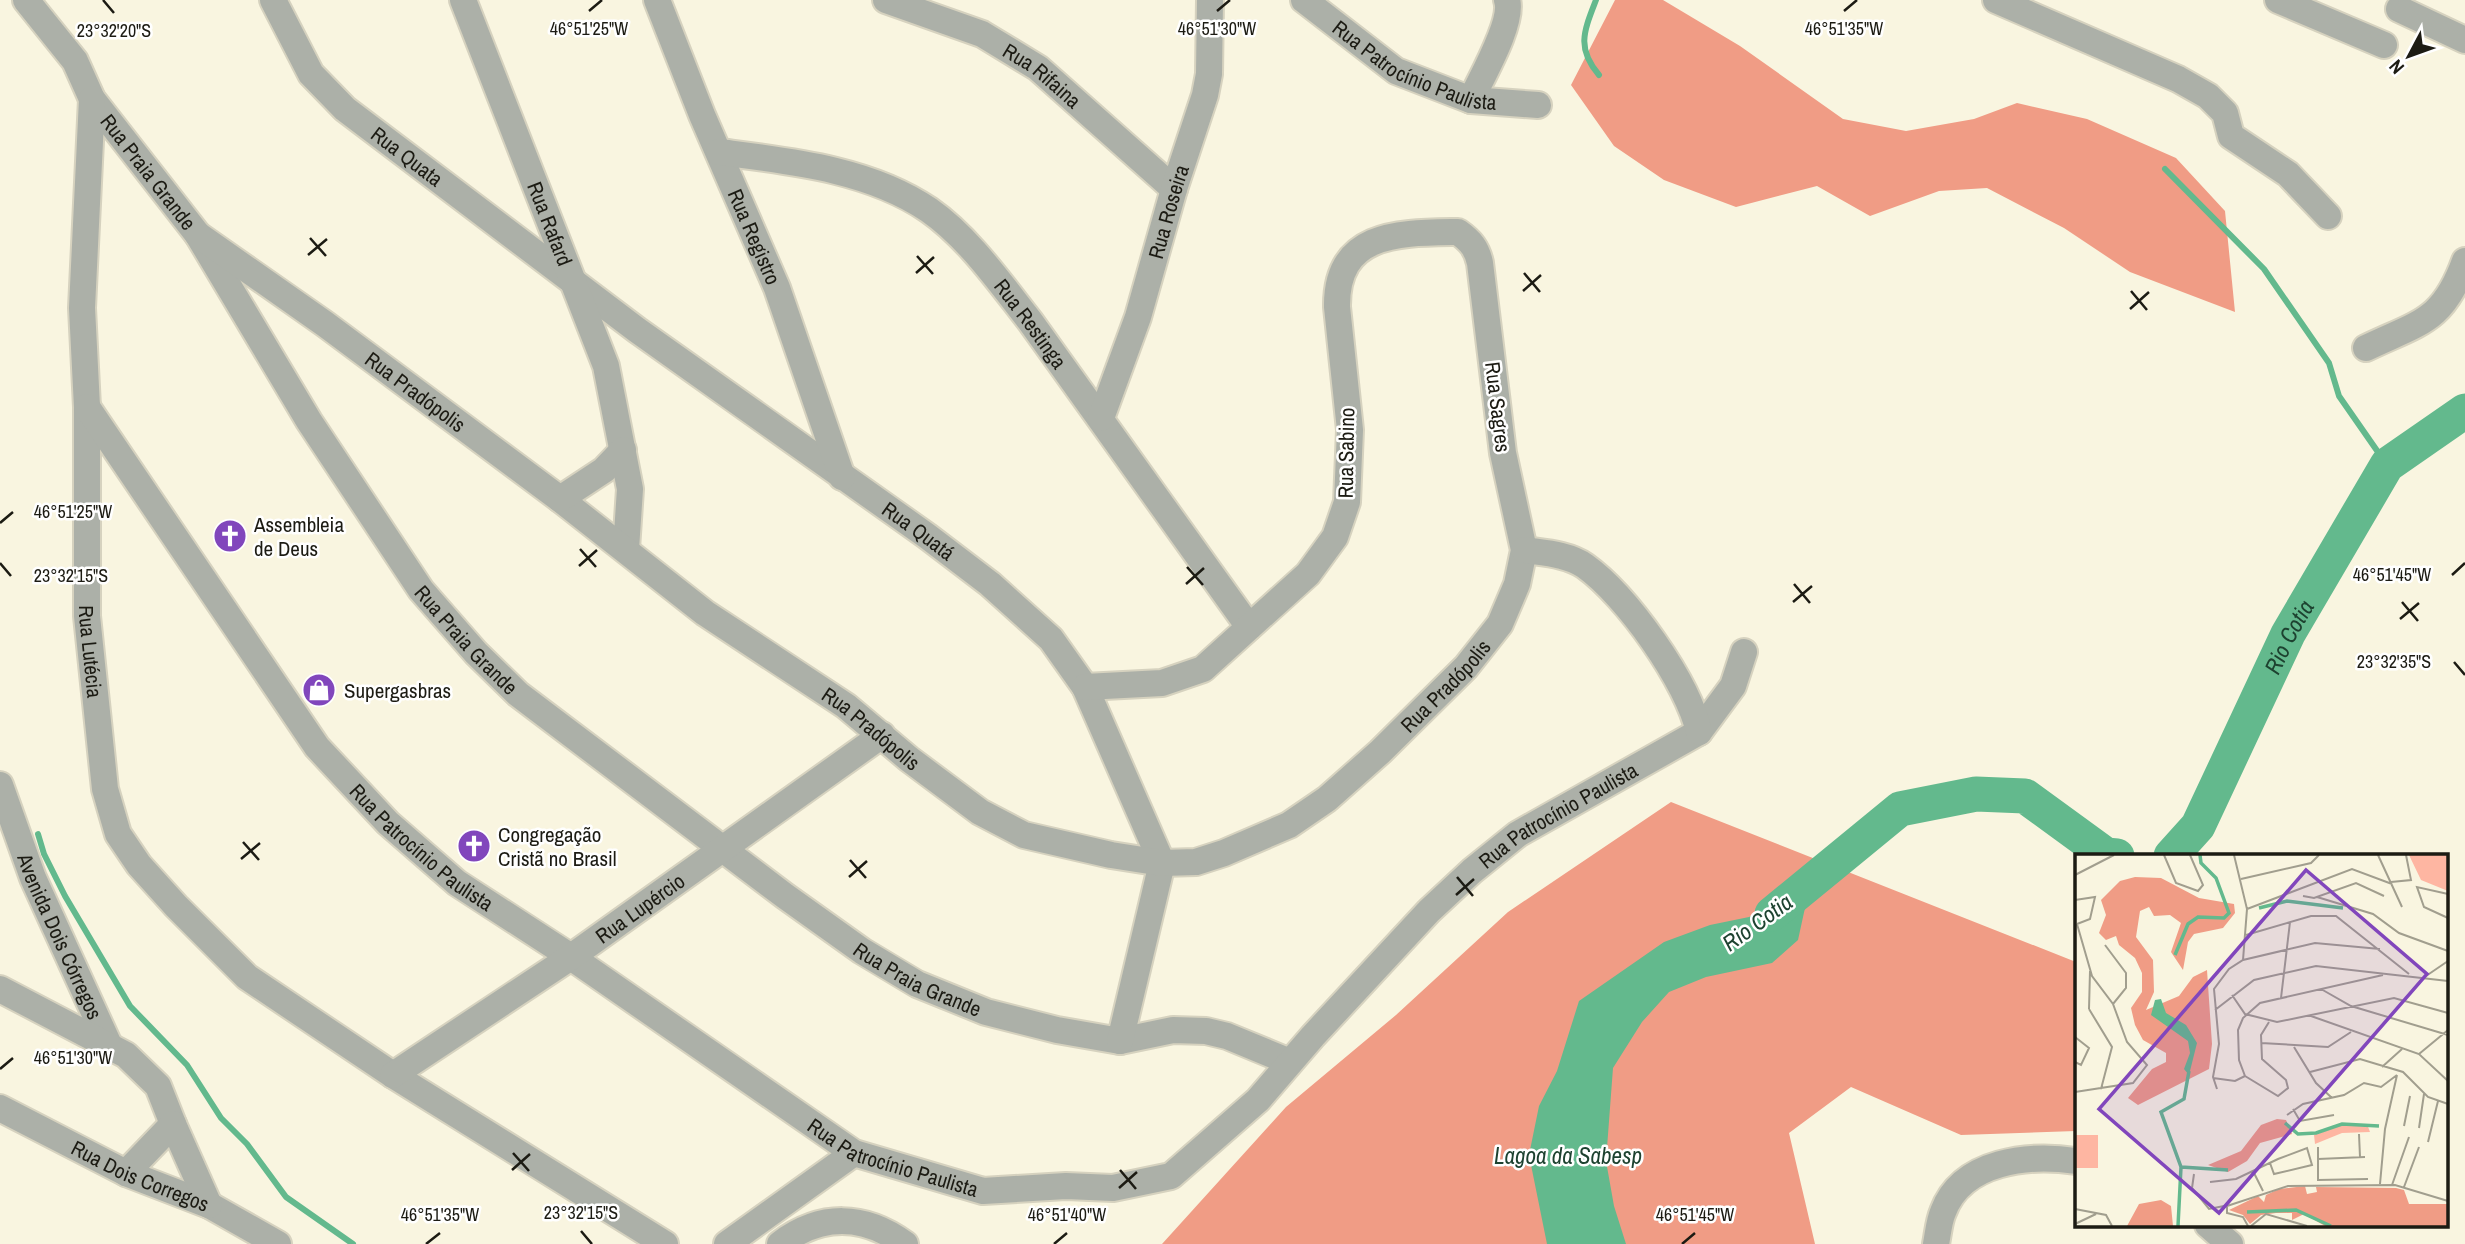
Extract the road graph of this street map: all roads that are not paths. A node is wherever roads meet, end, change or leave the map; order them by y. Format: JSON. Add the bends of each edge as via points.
{"nodes":[{"id":1,"x":26,"y":0,"type":"edge"},
{"id":2,"x":273,"y":0,"type":"edge"},
{"id":3,"x":463,"y":0,"type":"edge"},
{"id":4,"x":657,"y":0,"type":"edge"},
{"id":5,"x":886,"y":0,"type":"edge"},
{"id":6,"x":1210,"y":0,"type":"edge"},
{"id":7,"x":1304,"y":0,"type":"edge"},
{"id":8,"x":1507,"y":0,"type":"edge"},
{"id":9,"x":1996,"y":0,"type":"edge"},
{"id":10,"x":2278,"y":0,"type":"edge"},
{"id":11,"x":2399,"y":9,"type":"dead end"},
{"id":12,"x":2048,"y":10,"type":"edge"},
{"id":13,"x":2465,"y":40,"type":"edge"},
{"id":14,"x":2384,"y":45,"type":"dead end"},
{"id":15,"x":92,"y":99,"type":"junction"},
{"id":16,"x":1471,"y":100,"type":"junction"},
{"id":17,"x":1538,"y":106,"type":"dead end"},
{"id":18,"x":719,"y":152,"type":"junction"},
{"id":19,"x":1174,"y":189,"type":"junction"},
{"id":20,"x":2328,"y":216,"type":"dead end"},
{"id":21,"x":198,"y":235,"type":"junction"},
{"id":22,"x":2465,"y":261,"type":"edge"},
{"id":23,"x":1480,"y":263,"type":"joint"},
{"id":24,"x":575,"y":284,"type":"junction"},
{"id":25,"x":637,"y":330,"type":"junction"},
{"id":26,"x":2366,"y":348,"type":"dead end"},
{"id":27,"x":601,"y":352,"type":"junction"},
{"id":28,"x":87,"y":407,"type":"junction"},
{"id":29,"x":1101,"y":418,"type":"junction"},
{"id":30,"x":623,"y":450,"type":"junction"},
{"id":31,"x":842,"y":477,"type":"junction"},
{"id":32,"x":560,"y":499,"type":"junction"},
{"id":33,"x":626,"y":550,"type":"junction"},
{"id":34,"x":1524,"y":550,"type":"junction"},
{"id":35,"x":1249,"y":627,"type":"junction"},
{"id":36,"x":1744,"y":652,"type":"dead end"},
{"id":37,"x":1084,"y":687,"type":"junction"},
{"id":38,"x":1699,"y":732,"type":"junction"},
{"id":39,"x":882,"y":735,"type":"junction"},
{"id":40,"x":0,"y":785,"type":"edge"},
{"id":41,"x":724,"y":848,"type":"junction"},
{"id":42,"x":1162,"y":863,"type":"junction"},
{"id":43,"x":571,"y":957,"type":"junction"},
{"id":44,"x":0,"y":989,"type":"edge"},
{"id":45,"x":1120,"y":1041,"type":"junction"},
{"id":46,"x":109,"y":1045,"type":"junction"},
{"id":47,"x":1290,"y":1062,"type":"junction"},
{"id":48,"x":393,"y":1075,"type":"junction"},
{"id":49,"x":0,"y":1108,"type":"edge"},
{"id":50,"x":173,"y":1124,"type":"junction"},
{"id":51,"x":854,"y":1153,"type":"junction"},
{"id":52,"x":2075,"y":1161,"type":"edge"},
{"id":53,"x":126,"y":1173,"type":"junction"},
{"id":54,"x":209,"y":1205,"type":"junction"},
{"id":55,"x":2209,"y":1226,"type":"edge"},
{"id":56,"x":278,"y":1244,"type":"edge"},
{"id":57,"x":665,"y":1244,"type":"edge"},
{"id":58,"x":727,"y":1244,"type":"edge"},
{"id":59,"x":780,"y":1244,"type":"edge"},
{"id":60,"x":905,"y":1244,"type":"edge"},
{"id":61,"x":1936,"y":1244,"type":"edge"},
{"id":62,"x":2230,"y":1244,"type":"edge"}],
"edges":[{"from":1,"to":15,"type":"street","name":"Rua Praia Grande","via":[[75,61]]},
{"from":2,"to":24,"type":"street","name":"Rua Quata","via":[[311,74],[345,109]]},
{"from":3,"to":24,"type":"street","name":"Rua Rafard"},
{"from":4,"to":18,"type":"street","name":"Rua Registro"},
{"from":5,"to":19,"type":"street","name":"Rua Rifaina","via":[[982,34],[1038,68]]},
{"from":6,"to":19,"type":"street","name":"Rua Roseira","via":[[1205,95]]},
{"from":7,"to":16,"type":"street","name":"Rua Patrocínio Paulista","via":[[1396,71]]},
{"from":8,"to":16,"type":"street","via":[[1500,36]]},
{"from":9,"to":12,"type":"street"},
{"from":10,"to":14,"type":"street"},
{"from":11,"to":13,"type":"street"},
{"from":12,"to":20,"type":"street","via":[[2208,96],[2225,113],[2231,136],[2288,174]]},
{"from":15,"to":21,"type":"street","name":"Rua Praia Grande"},
{"from":15,"to":28,"type":"street","name":"Rua Lutécia","via":[[82,308]]},
{"from":16,"to":17,"type":"street","name":"Rua Patrocínio Paulista"},
{"from":18,"to":29,"type":"street","name":"Rua Restinga","via":[[828,170],[898,193],[930,211],[996,278]]},
{"from":18,"to":31,"type":"street","name":"Rua Registro","via":[[777,288]]},
{"from":19,"to":29,"type":"street","name":"Rua Roseira","via":[[1139,317]]},
{"from":21,"to":32,"type":"street","name":"Rua Pradópolis"},
{"from":21,"to":41,"type":"street","name":"Rua Praia Grande","via":[[309,421],[446,622],[518,694]]},
{"from":22,"to":26,"type":"street","via":[[2455,289],[2441,309],[2424,322]]},
{"from":23,"to":34,"type":"street","name":"Rua Sagres","via":[[1503,453]]},
{"from":23,"to":35,"type":"street","name":"Rua Sabino","via":[[1472,243],[1458,232],[1405,233],[1377,239],[1353,255],[1341,271],[1337,307],[1350,430],[1347,502],[1335,537],[1308,573]]},
{"from":24,"to":25,"type":"street","name":"Rua Quatá"},
{"from":24,"to":27,"type":"street","name":"Rua Rafard"},
{"from":25,"to":27,"type":"street"},
{"from":25,"to":31,"type":"street","name":"Rua Quatá"},
{"from":27,"to":30,"type":"street","name":"Rua Rafard"},
{"from":28,"to":43,"type":"street","name":"Rua Patrocínio Paulista","via":[[317,747],[388,823],[457,883]]},
{"from":28,"to":48,"type":"street","name":"Rua Lutécia","via":[[87,616],[105,789],[118,834],[139,865],[247,977]]},
{"from":29,"to":35,"type":"street","name":"Rua Restinga"},
{"from":30,"to":32,"type":"street","via":[[604,470]]},
{"from":30,"to":33,"type":"street","name":"Rua Rafard","via":[[630,496]]},
{"from":31,"to":37,"type":"street","name":"Rua Quatá","via":[[990,584],[1051,639]]},
{"from":32,"to":33,"type":"street","name":"Rua Pradópolis"},
{"from":33,"to":39,"type":"street","name":"Rua Pradópolis","via":[[705,613]]},
{"from":34,"to":38,"type":"street","via":[[1558,554],[1583,565],[1605,583],[1633,613],[1675,675],[1690,701]]},
{"from":34,"to":42,"type":"street","name":"Rua Pradópolis","via":[[1517,584],[1500,625],[1466,667],[1327,799],[1289,825],[1224,853],[1196,862]]},
{"from":35,"to":37,"type":"street","name":"Rua Sabino","via":[[1203,669],[1162,683]]},
{"from":36,"to":38,"type":"street","via":[[1733,686]]},
{"from":37,"to":42,"type":"street","name":"Rua Quatá"},
{"from":38,"to":47,"type":"street","name":"Rua Patrocínio Paulista","via":[[1508,842],[1429,911]]},
{"from":39,"to":41,"type":"street","name":"Rua Lupércio"},
{"from":39,"to":42,"type":"street","name":"Rua Pradópolis","via":[[980,812],[1024,835]]},
{"from":40,"to":46,"type":"street","name":"Avenida Dois Córregos","via":[[33,878]]},
{"from":41,"to":43,"type":"street","name":"Rua Lupércio"},
{"from":41,"to":45,"type":"street","name":"Rua Praia Grande","via":[[862,951],[917,984],[986,1012]]},
{"from":42,"to":45,"type":"street"},
{"from":43,"to":48,"type":"street","name":"Rua Lupércio"},
{"from":43,"to":51,"type":"street","name":"Rua Patrocínio Paulista"},
{"from":44,"to":46,"type":"street"},
{"from":45,"to":47,"type":"street","name":"Rua Praia Grande","via":[[1173,1030],[1206,1031]]},
{"from":46,"to":50,"type":"street","via":[[158,1086]]},
{"from":47,"to":51,"type":"street","name":"Rua Patrocínio Paulista","via":[[1258,1100],[1171,1176],[1113,1188],[983,1191]]},
{"from":48,"to":57,"type":"street","name":"Rua Lutécia"},
{"from":49,"to":53,"type":"street","name":"Rua Dois Corregos"},
{"from":50,"to":53,"type":"street"},
{"from":50,"to":54,"type":"street"},
{"from":51,"to":58,"type":"street"},
{"from":52,"to":61,"type":"street","via":[[2019,1160],[1964,1181],[1943,1211]]},
{"from":53,"to":54,"type":"street","name":"Rua Dois Corregos"},
{"from":54,"to":56,"type":"street","name":"Rua Dois Corregos"},
{"from":55,"to":62,"type":"street"},
{"from":59,"to":60,"type":"street","via":[[814,1224],[839,1220],[863,1222]]}]}
